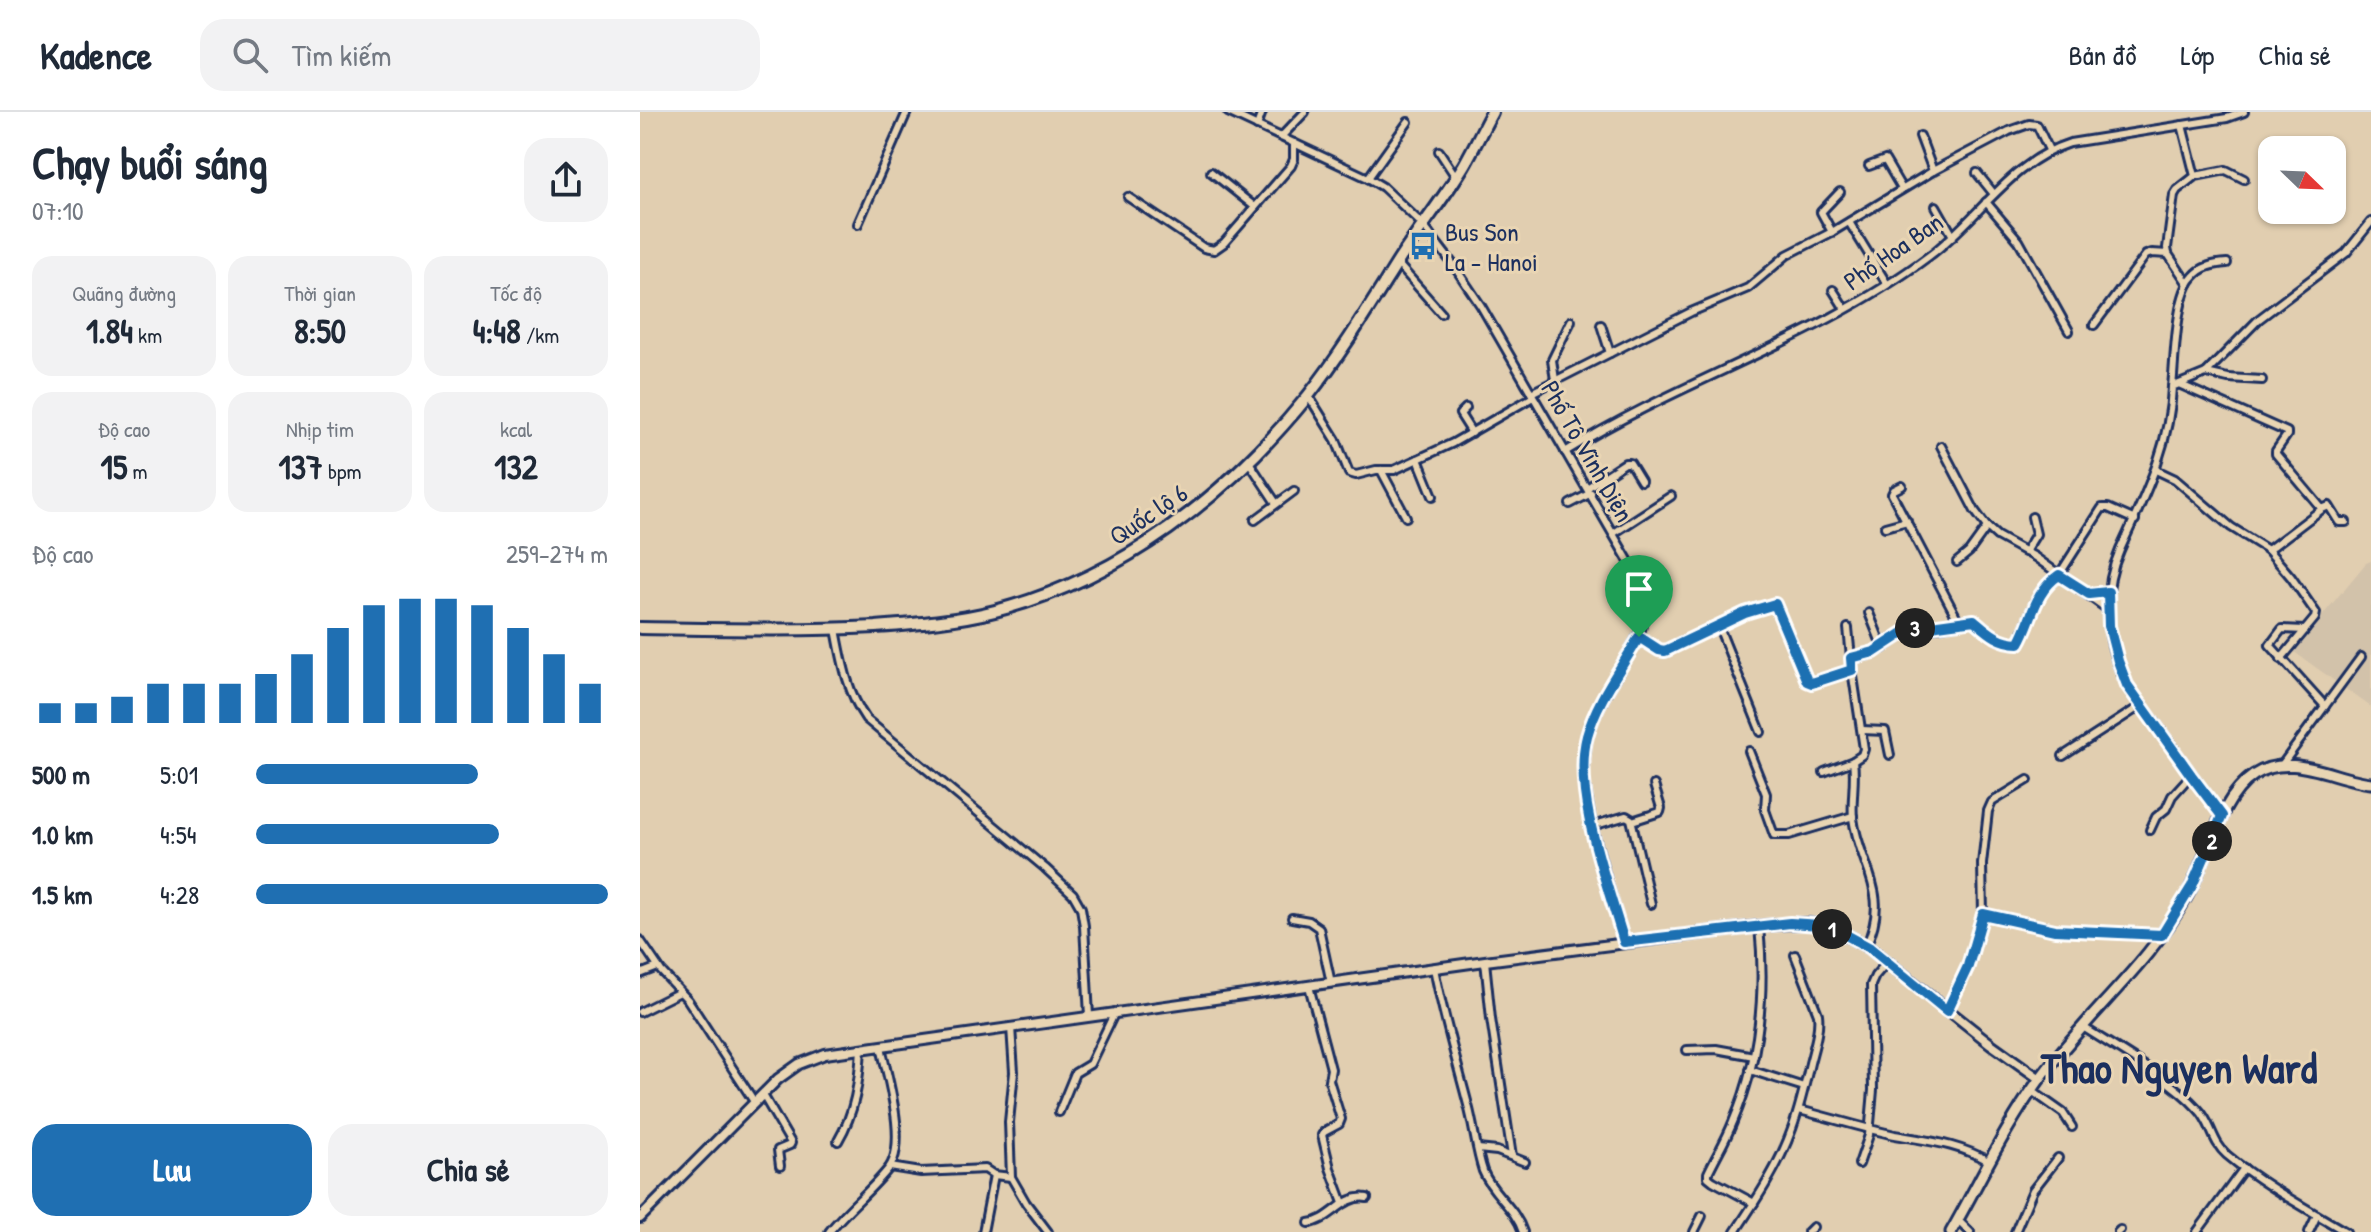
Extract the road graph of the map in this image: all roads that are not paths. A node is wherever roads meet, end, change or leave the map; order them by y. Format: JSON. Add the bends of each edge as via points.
{"nodes":[{"id":1,"x":907,"y":112,"type":"edge"},
{"id":2,"x":1228,"y":112,"type":"edge"},
{"id":3,"x":1262,"y":112,"type":"edge"},
{"id":4,"x":1305,"y":112,"type":"edge"},
{"id":5,"x":1492,"y":112,"type":"edge"},
{"id":6,"x":2244,"y":112,"type":"edge"},
{"id":7,"x":1408,"y":122,"type":"dead end"},
{"id":8,"x":2182,"y":125,"type":"junction"},
{"id":9,"x":1257,"y":126,"type":"junction"},
{"id":10,"x":1920,"y":136,"type":"dead end"},
{"id":11,"x":1281,"y":137,"type":"junction"},
{"id":12,"x":1294,"y":143,"type":"junction"},
{"id":13,"x":2049,"y":150,"type":"junction"},
{"id":14,"x":1439,"y":151,"type":"dead end"},
{"id":15,"x":1869,"y":166,"type":"dead end"},
{"id":16,"x":1933,"y":171,"type":"junction"},
{"id":17,"x":1211,"y":172,"type":"dead end"},
{"id":18,"x":1977,"y":173,"type":"dead end"},
{"id":19,"x":2195,"y":176,"type":"junction"},
{"id":20,"x":1456,"y":177,"type":"junction"},
{"id":21,"x":1368,"y":178,"type":"junction"},
{"id":22,"x":2244,"y":179,"type":"dead end"},
{"id":23,"x":1902,"y":189,"type":"junction"},
{"id":24,"x":1840,"y":192,"type":"dead end"},
{"id":25,"x":1994,"y":194,"type":"junction"},
{"id":26,"x":1128,"y":197,"type":"dead end"},
{"id":27,"x":1986,"y":202,"type":"junction"},
{"id":28,"x":1936,"y":206,"type":"dead end"},
{"id":29,"x":1255,"y":207,"type":"junction"},
{"id":30,"x":1849,"y":222,"type":"junction"},
{"id":31,"x":2371,"y":222,"type":"edge"},
{"id":32,"x":858,"y":224,"type":"dead end"},
{"id":33,"x":1422,"y":224,"type":"junction"},
{"id":34,"x":1832,"y":232,"type":"junction"},
{"id":35,"x":1953,"y":236,"type":"junction"},
{"id":36,"x":2168,"y":254,"type":"junction"},
{"id":37,"x":1397,"y":263,"type":"junction"},
{"id":38,"x":2227,"y":263,"type":"dead end"},
{"id":39,"x":1887,"y":284,"type":"junction"},
{"id":40,"x":2188,"y":284,"type":"junction"},
{"id":41,"x":1833,"y":290,"type":"dead end"},
{"id":42,"x":1845,"y":309,"type":"junction"},
{"id":43,"x":1441,"y":313,"type":"dead end"},
{"id":44,"x":1571,"y":321,"type":"dead end"},
{"id":45,"x":1601,"y":325,"type":"dead end"},
{"id":46,"x":2094,"y":325,"type":"dead end"},
{"id":47,"x":2069,"y":331,"type":"dead end"},
{"id":48,"x":1610,"y":353,"type":"junction"},
{"id":49,"x":2206,"y":373,"type":"junction"},
{"id":50,"x":1555,"y":380,"type":"junction"},
{"id":51,"x":2262,"y":380,"type":"dead end"},
{"id":52,"x":2181,"y":385,"type":"junction"},
{"id":53,"x":2172,"y":387,"type":"junction"},
{"id":54,"x":1308,"y":395,"type":"junction"},
{"id":55,"x":1532,"y":395,"type":"junction"},
{"id":56,"x":1466,"y":408,"type":"dead end"},
{"id":57,"x":1472,"y":433,"type":"junction"},
{"id":58,"x":1941,"y":446,"type":"dead end"},
{"id":59,"x":1565,"y":452,"type":"junction"},
{"id":60,"x":1418,"y":459,"type":"junction"},
{"id":61,"x":1249,"y":462,"type":"junction"},
{"id":62,"x":1381,"y":470,"type":"junction"},
{"id":63,"x":2156,"y":470,"type":"junction"},
{"id":64,"x":1641,"y":481,"type":"dead end"},
{"id":65,"x":1902,"y":486,"type":"dead end"},
{"id":66,"x":1589,"y":490,"type":"junction"},
{"id":67,"x":1294,"y":491,"type":"dead end"},
{"id":68,"x":1433,"y":496,"type":"dead end"},
{"id":69,"x":1671,"y":496,"type":"dead end"},
{"id":70,"x":1276,"y":503,"type":"junction"},
{"id":71,"x":1570,"y":504,"type":"dead end"},
{"id":72,"x":2322,"y":509,"type":"junction"},
{"id":73,"x":1406,"y":517,"type":"dead end"},
{"id":74,"x":2032,"y":517,"type":"dead end"},
{"id":75,"x":1255,"y":520,"type":"dead end"},
{"id":76,"x":2135,"y":520,"type":"junction"},
{"id":77,"x":1907,"y":521,"type":"junction"},
{"id":78,"x":2346,"y":522,"type":"dead end"},
{"id":79,"x":1885,"y":527,"type":"dead end"},
{"id":80,"x":1987,"y":527,"type":"junction"},
{"id":81,"x":1614,"y":533,"type":"junction"},
{"id":82,"x":2268,"y":550,"type":"junction"},
{"id":83,"x":2025,"y":552,"type":"junction"},
{"id":84,"x":1957,"y":562,"type":"dead end"},
{"id":85,"x":2059,"y":575,"type":"junction"},
{"id":86,"x":2108,"y":592,"type":"junction"},
{"id":87,"x":2089,"y":594,"type":"junction"},
{"id":88,"x":2107,"y":609,"type":"junction"},
{"id":89,"x":1869,"y":613,"type":"dead end"},
{"id":90,"x":1959,"y":622,"type":"junction"},
{"id":91,"x":1718,"y":625,"type":"junction"},
{"id":92,"x":640,"y":628,"type":"edge"},
{"id":93,"x":1848,"y":628,"type":"dead end"},
{"id":94,"x":836,"y":629,"type":"junction"},
{"id":95,"x":2305,"y":630,"type":"junction"},
{"id":96,"x":1639,"y":637,"type":"junction"},
{"id":97,"x":1883,"y":648,"type":"junction"},
{"id":98,"x":2361,"y":657,"type":"dead end"},
{"id":99,"x":1851,"y":658,"type":"junction"},
{"id":100,"x":2281,"y":659,"type":"junction"},
{"id":101,"x":1852,"y":670,"type":"junction"},
{"id":102,"x":2142,"y":705,"type":"junction"},
{"id":103,"x":2325,"y":706,"type":"junction"},
{"id":104,"x":1862,"y":730,"type":"junction"},
{"id":105,"x":1761,"y":732,"type":"dead end"},
{"id":106,"x":1749,"y":751,"type":"dead end"},
{"id":107,"x":1890,"y":755,"type":"dead end"},
{"id":108,"x":2063,"y":756,"type":"dead end"},
{"id":109,"x":1853,"y":761,"type":"junction"},
{"id":110,"x":2281,"y":766,"type":"junction"},
{"id":111,"x":1824,"y":772,"type":"dead end"},
{"id":112,"x":2191,"y":775,"type":"junction"},
{"id":113,"x":2028,"y":780,"type":"dead end"},
{"id":114,"x":2371,"y":783,"type":"edge"},
{"id":115,"x":1654,"y":785,"type":"dead end"},
{"id":116,"x":1853,"y":816,"type":"junction"},
{"id":117,"x":2222,"y":816,"type":"junction"},
{"id":118,"x":1632,"y":821,"type":"junction"},
{"id":119,"x":1592,"y":826,"type":"junction"},
{"id":120,"x":2150,"y":830,"type":"dead end"},
{"id":121,"x":1651,"y":904,"type":"dead end"},
{"id":122,"x":1983,"y":914,"type":"junction"},
{"id":123,"x":1292,"y":918,"type":"dead end"},
{"id":124,"x":1759,"y":926,"type":"junction"},
{"id":125,"x":2162,"y":935,"type":"junction"},
{"id":126,"x":640,"y":940,"type":"edge"},
{"id":127,"x":1624,"y":942,"type":"junction"},
{"id":128,"x":1866,"y":946,"type":"junction"},
{"id":129,"x":1795,"y":955,"type":"dead end"},
{"id":130,"x":1485,"y":961,"type":"junction"},
{"id":131,"x":1887,"y":962,"type":"junction"},
{"id":132,"x":658,"y":967,"type":"junction"},
{"id":133,"x":1434,"y":968,"type":"junction"},
{"id":134,"x":640,"y":974,"type":"edge"},
{"id":135,"x":1331,"y":983,"type":"junction"},
{"id":136,"x":1309,"y":986,"type":"junction"},
{"id":137,"x":680,"y":992,"type":"junction"},
{"id":138,"x":1947,"y":1011,"type":"junction"},
{"id":139,"x":640,"y":1012,"type":"edge"},
{"id":140,"x":1115,"y":1012,"type":"junction"},
{"id":141,"x":1089,"y":1016,"type":"junction"},
{"id":142,"x":1011,"y":1027,"type":"junction"},
{"id":143,"x":2083,"y":1027,"type":"junction"},
{"id":144,"x":881,"y":1046,"type":"junction"},
{"id":145,"x":861,"y":1049,"type":"junction"},
{"id":146,"x":1687,"y":1050,"type":"dead end"},
{"id":147,"x":1754,"y":1056,"type":"junction"},
{"id":148,"x":1750,"y":1070,"type":"junction"},
{"id":149,"x":2040,"y":1079,"type":"junction"},
{"id":150,"x":1804,"y":1087,"type":"junction"},
{"id":151,"x":2032,"y":1091,"type":"junction"},
{"id":152,"x":763,"y":1095,"type":"junction"},
{"id":153,"x":755,"y":1103,"type":"junction"},
{"id":154,"x":1799,"y":1110,"type":"junction"},
{"id":155,"x":1059,"y":1112,"type":"dead end"},
{"id":156,"x":2072,"y":1127,"type":"dead end"},
{"id":157,"x":1870,"y":1128,"type":"junction"},
{"id":158,"x":838,"y":1141,"type":"dead end"},
{"id":159,"x":1478,"y":1149,"type":"junction"},
{"id":160,"x":1512,"y":1156,"type":"junction"},
{"id":161,"x":2058,"y":1158,"type":"dead end"},
{"id":162,"x":1525,"y":1162,"type":"dead end"},
{"id":163,"x":1990,"y":1162,"type":"junction"},
{"id":164,"x":1859,"y":1164,"type":"dead end"},
{"id":165,"x":780,"y":1166,"type":"dead end"},
{"id":166,"x":890,"y":1167,"type":"junction"},
{"id":167,"x":2244,"y":1168,"type":"junction"},
{"id":168,"x":994,"y":1175,"type":"junction"},
{"id":169,"x":1011,"y":1177,"type":"junction"},
{"id":170,"x":1367,"y":1198,"type":"dead end"},
{"id":171,"x":1343,"y":1203,"type":"junction"},
{"id":172,"x":1754,"y":1203,"type":"junction"},
{"id":173,"x":2317,"y":1215,"type":"junction"},
{"id":174,"x":1702,"y":1216,"type":"dead end"},
{"id":175,"x":640,"y":1218,"type":"edge"},
{"id":176,"x":1958,"y":1220,"type":"junction"},
{"id":177,"x":1309,"y":1223,"type":"dead end"},
{"id":178,"x":829,"y":1232,"type":"edge"},
{"id":179,"x":983,"y":1232,"type":"edge"},
{"id":180,"x":1048,"y":1232,"type":"edge"},
{"id":181,"x":1523,"y":1232,"type":"edge"},
{"id":182,"x":1694,"y":1232,"type":"edge"},
{"id":183,"x":1735,"y":1232,"type":"edge"},
{"id":184,"x":1951,"y":1232,"type":"edge"},
{"id":185,"x":1970,"y":1232,"type":"edge"},
{"id":186,"x":2015,"y":1232,"type":"edge"},
{"id":187,"x":2197,"y":1232,"type":"edge"},
{"id":188,"x":2309,"y":1232,"type":"edge"},
{"id":189,"x":2346,"y":1232,"type":"edge"}],
"edges":[{"from":1,"to":32,"type":"street"},
{"from":2,"to":9,"type":"street","name":"Phố Tô Vĩnh Diện"},
{"from":3,"to":9,"type":"street"},
{"from":4,"to":11,"type":"street"},
{"from":5,"to":20,"type":"highway","name":"Quốc lộ 6"},
{"from":6,"to":8,"type":"street","name":"Phố Hoa Ban"},
{"from":7,"to":21,"type":"street"},
{"from":8,"to":13,"type":"street","name":"Phố Hoa Ban"},
{"from":8,"to":19,"type":"street"},
{"from":9,"to":11,"type":"street","name":"Phố Tô Vĩnh Diện"},
{"from":10,"to":16,"type":"street"},
{"from":11,"to":12,"type":"street","name":"Phố Tô Vĩnh Diện"},
{"from":12,"to":21,"type":"street","name":"Phố Tô Vĩnh Diện"},
{"from":12,"to":29,"type":"street","via":[[1293,162]]},
{"from":13,"to":16,"type":"street","via":[[2033,123]]},
{"from":13,"to":25,"type":"street","name":"Phố Hoa Ban"},
{"from":14,"to":20,"type":"street"},
{"from":15,"to":23,"type":"street","via":[[1885,160]]},
{"from":16,"to":23,"type":"street"},
{"from":17,"to":29,"type":"street"},
{"from":18,"to":25,"type":"street"},
{"from":19,"to":22,"type":"street","via":[[2226,170]]},
{"from":19,"to":36,"type":"street","via":[[2174,195]]},
{"from":20,"to":33,"type":"highway","name":"Quốc lộ 6"},
{"from":21,"to":33,"type":"street","name":"Phố Tô Vĩnh Diện"},
{"from":23,"to":30,"type":"street"},
{"from":24,"to":34,"type":"street","via":[[1821,212]]},
{"from":25,"to":27,"type":"street","name":"Phố Hoa Ban"},
{"from":26,"to":29,"type":"street","via":[[1211,250],[1221,246]]},
{"from":27,"to":35,"type":"street","name":"Phố Hoa Ban"},
{"from":27,"to":47,"type":"street","via":[[2019,241]]},
{"from":28,"to":35,"type":"street"},
{"from":30,"to":34,"type":"street"},
{"from":30,"to":39,"type":"street"},
{"from":31,"to":49,"type":"street","via":[[2346,253],[2259,319]]},
{"from":33,"to":37,"type":"highway","name":"Quốc lộ 6"},
{"from":33,"to":55,"type":"street","name":"Phố Tô Vĩnh Diện","via":[[1481,306]]},
{"from":34,"to":48,"type":"street","via":[[1787,255],[1748,288]]},
{"from":35,"to":39,"type":"street","name":"Phố Hoa Ban"},
{"from":36,"to":40,"type":"street"},
{"from":36,"to":46,"type":"street","via":[[2146,255]]},
{"from":37,"to":43,"type":"street"},
{"from":37,"to":54,"type":"highway","name":"Quốc lộ 6"},
{"from":38,"to":40,"type":"street","via":[[2203,269]]},
{"from":39,"to":42,"type":"street","name":"Phố Hoa Ban"},
{"from":40,"to":53,"type":"street"},
{"from":41,"to":42,"type":"street"},
{"from":42,"to":59,"type":"street","name":"Phố Hoa Ban"},
{"from":44,"to":50,"type":"street","via":[[1553,357]]},
{"from":45,"to":48,"type":"street"},
{"from":48,"to":50,"type":"street"},
{"from":49,"to":51,"type":"street"},
{"from":49,"to":52,"type":"street"},
{"from":50,"to":55,"type":"street"},
{"from":52,"to":53,"type":"street"},
{"from":52,"to":72,"type":"street","via":[[2286,431],[2276,454]]},
{"from":53,"to":63,"type":"street"},
{"from":54,"to":61,"type":"highway","name":"Quốc lộ 6"},
{"from":54,"to":62,"type":"street","via":[[1349,473]]},
{"from":55,"to":57,"type":"street"},
{"from":55,"to":59,"type":"street","name":"Phố Tô Vĩnh Diện"},
{"from":56,"to":57,"type":"street","via":[[1460,414]]},
{"from":57,"to":60,"type":"street"},
{"from":58,"to":80,"type":"street"},
{"from":59,"to":66,"type":"street","name":"Phố Tô Vĩnh Diện"},
{"from":60,"to":62,"type":"street"},
{"from":60,"to":68,"type":"street"},
{"from":61,"to":70,"type":"street"},
{"from":61,"to":94,"type":"highway","name":"Quốc lộ 6","via":[[1137,551],[1053,592],[961,618]]},
{"from":62,"to":73,"type":"street"},
{"from":63,"to":76,"type":"street"},
{"from":63,"to":82,"type":"street"},
{"from":64,"to":66,"type":"street","via":[[1625,463]]},
{"from":65,"to":77,"type":"street","via":[[1892,494]]},
{"from":66,"to":71,"type":"street"},
{"from":66,"to":81,"type":"street","name":"Phố Tô Vĩnh Diện"},
{"from":67,"to":70,"type":"street"},
{"from":69,"to":81,"type":"street"},
{"from":70,"to":75,"type":"street"},
{"from":72,"to":78,"type":"street","via":[[2329,506],[2339,522]]},
{"from":72,"to":82,"type":"street"},
{"from":74,"to":83,"type":"street","via":[[2036,534]]},
{"from":76,"to":85,"type":"street","via":[[2102,508]]},
{"from":76,"to":86,"type":"street"},
{"from":77,"to":79,"type":"street"},
{"from":77,"to":90,"type":"street"},
{"from":80,"to":83,"type":"street"},
{"from":80,"to":84,"type":"street"},
{"from":81,"to":96,"type":"street","name":"Phố Tô Vĩnh Diện","via":[[1643,592]]},
{"from":82,"to":95,"type":"street","via":[[2316,613]]},
{"from":83,"to":85,"type":"street"},
{"from":85,"to":87,"type":"street"},
{"from":85,"to":90,"type":"street","via":[[2042,591],[2019,643],[1995,637],[1974,620]]},
{"from":86,"to":87,"type":"street"},
{"from":86,"to":88,"type":"street"},
{"from":87,"to":88,"type":"street"},
{"from":88,"to":102,"type":"street","via":[[2122,673]]},
{"from":89,"to":97,"type":"street"},
{"from":90,"to":97,"type":"street","via":[[1909,629]]},
{"from":91,"to":96,"type":"street","via":[[1665,651]]},
{"from":91,"to":101,"type":"street","via":[[1775,604],[1807,681]]},
{"from":91,"to":105,"type":"street"},
{"from":92,"to":94,"type":"highway","name":"Quốc lộ 6"},
{"from":93,"to":99,"type":"street"},
{"from":94,"to":141,"type":"street","via":[[849,687],[866,719],[1073,894],[1084,926]]},
{"from":95,"to":100,"type":"street"},
{"from":95,"to":100,"type":"street","via":[[2280,630],[2270,645]]},
{"from":96,"to":119,"type":"street","name":"Phố Tô Vĩnh Diện","via":[[1587,736],[1583,774]]},
{"from":97,"to":99,"type":"street"},
{"from":98,"to":103,"type":"street"},
{"from":99,"to":101,"type":"street"},
{"from":100,"to":103,"type":"street"},
{"from":101,"to":104,"type":"street"},
{"from":102,"to":108,"type":"street"},
{"from":102,"to":112,"type":"street"},
{"from":103,"to":110,"type":"street"},
{"from":104,"to":107,"type":"street","via":[[1885,731]]},
{"from":104,"to":109,"type":"street","via":[[1864,749]]},
{"from":106,"to":116,"type":"street","via":[[1766,794],[1765,810],[1774,835]]},
{"from":109,"to":111,"type":"street"},
{"from":109,"to":116,"type":"street"},
{"from":110,"to":114,"type":"main road"},
{"from":110,"to":117,"type":"main road","via":[[2244,783]]},
{"from":112,"to":117,"type":"street"},
{"from":112,"to":120,"type":"street"},
{"from":113,"to":122,"type":"street","via":[[1992,802],[1988,811]]},
{"from":115,"to":118,"type":"street","via":[[1660,812]]},
{"from":116,"to":128,"type":"street","via":[[1875,898]]},
{"from":117,"to":125,"type":"main road","via":[[2192,886]]},
{"from":118,"to":119,"type":"street","via":[[1626,816]]},
{"from":118,"to":121,"type":"street"},
{"from":119,"to":127,"type":"street","name":"Phố Tô Vĩnh Diện"},
{"from":122,"to":125,"type":"street","via":[[2055,930]]},
{"from":122,"to":138,"type":"street","via":[[1968,966]]},
{"from":123,"to":135,"type":"street","via":[[1319,928]]},
{"from":124,"to":127,"type":"street"},
{"from":124,"to":128,"type":"street","via":[[1820,925]]},
{"from":124,"to":147,"type":"street","via":[[1762,1004]]},
{"from":125,"to":143,"type":"main road"},
{"from":126,"to":132,"type":"street"},
{"from":127,"to":130,"type":"street"},
{"from":128,"to":131,"type":"street"},
{"from":129,"to":150,"type":"street","via":[[1819,1021]]},
{"from":130,"to":133,"type":"street"},
{"from":130,"to":160,"type":"street"},
{"from":131,"to":138,"type":"street"},
{"from":131,"to":157,"type":"street","via":[[1875,976],[1870,994]]},
{"from":132,"to":134,"type":"street"},
{"from":132,"to":137,"type":"street"},
{"from":133,"to":135,"type":"street"},
{"from":133,"to":159,"type":"street"},
{"from":135,"to":136,"type":"street"},
{"from":136,"to":140,"type":"street"},
{"from":136,"to":171,"type":"street","via":[[1341,1119],[1322,1135]]},
{"from":137,"to":139,"type":"street"},
{"from":137,"to":153,"type":"street"},
{"from":138,"to":149,"type":"street"},
{"from":140,"to":141,"type":"street"},
{"from":140,"to":155,"type":"street","via":[[1090,1064],[1075,1073]]},
{"from":141,"to":142,"type":"street"},
{"from":142,"to":144,"type":"street"},
{"from":142,"to":169,"type":"street"},
{"from":143,"to":149,"type":"main road"},
{"from":143,"to":167,"type":"street","via":[[2198,1108],[2218,1146]]},
{"from":144,"to":145,"type":"street"},
{"from":144,"to":166,"type":"street","via":[[898,1137]]},
{"from":145,"to":152,"type":"street","via":[[799,1064]]},
{"from":145,"to":158,"type":"street","via":[[855,1102]]},
{"from":146,"to":147,"type":"street"},
{"from":147,"to":148,"type":"street"},
{"from":148,"to":150,"type":"street"},
{"from":148,"to":172,"type":"street","via":[[1708,1177]]},
{"from":149,"to":151,"type":"main road"},
{"from":150,"to":154,"type":"street"},
{"from":151,"to":156,"type":"street","via":[[2063,1113]]},
{"from":151,"to":163,"type":"main road"},
{"from":152,"to":153,"type":"street"},
{"from":152,"to":165,"type":"street","via":[[791,1143],[778,1150]]},
{"from":153,"to":175,"type":"street"},
{"from":154,"to":157,"type":"street"},
{"from":154,"to":172,"type":"street","via":[[1778,1163]]},
{"from":157,"to":163,"type":"street","via":[[1964,1148]]},
{"from":157,"to":164,"type":"street"},
{"from":159,"to":160,"type":"street"},
{"from":159,"to":181,"type":"street","via":[[1485,1175]]},
{"from":160,"to":162,"type":"street"},
{"from":161,"to":186,"type":"street","via":[[2033,1190]]},
{"from":163,"to":176,"type":"main road"},
{"from":166,"to":168,"type":"street","via":[[921,1172],[985,1169]]},
{"from":166,"to":178,"type":"street"},
{"from":167,"to":173,"type":"street"},
{"from":167,"to":187,"type":"street"},
{"from":168,"to":169,"type":"street"},
{"from":168,"to":179,"type":"street"},
{"from":169,"to":180,"type":"street"},
{"from":170,"to":171,"type":"street"},
{"from":171,"to":177,"type":"street"},
{"from":172,"to":183,"type":"street"},
{"from":173,"to":188,"type":"street"},
{"from":173,"to":189,"type":"street"},
{"from":174,"to":182,"type":"street"},
{"from":176,"to":184,"type":"main road"},
{"from":176,"to":185,"type":"street"}]}
